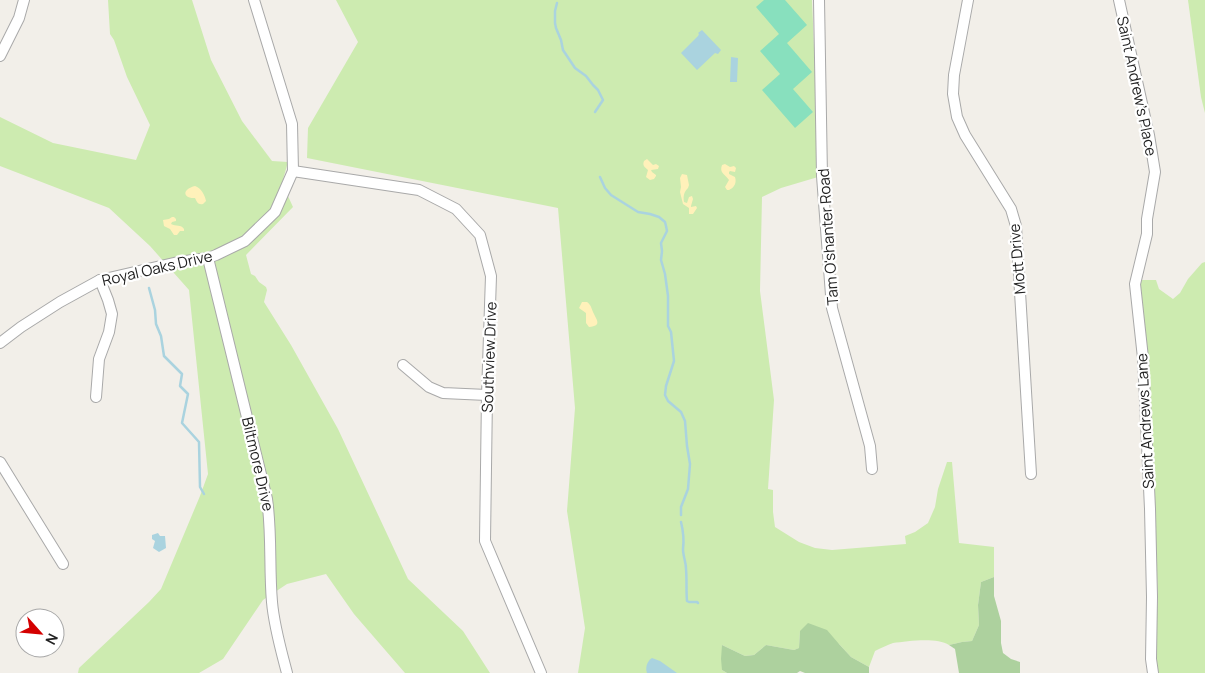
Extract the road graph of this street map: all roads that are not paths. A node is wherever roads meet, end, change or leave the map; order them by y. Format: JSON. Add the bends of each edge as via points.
{"nodes":[{"id":1,"x":24,"y":0,"type":"edge"},
{"id":2,"x":254,"y":0,"type":"edge"},
{"id":3,"x":819,"y":0,"type":"edge"},
{"id":4,"x":968,"y":0,"type":"edge"},
{"id":5,"x":1119,"y":0,"type":"edge"},
{"id":6,"x":0,"y":56,"type":"edge"},
{"id":7,"x":294,"y":171,"type":"junction"},
{"id":8,"x":1155,"y":172,"type":"joint"},
{"id":9,"x":208,"y":258,"type":"junction"},
{"id":10,"x":100,"y":280,"type":"junction"},
{"id":11,"x":0,"y":343,"type":"edge"},
{"id":12,"x":403,"y":365,"type":"dead end"},
{"id":13,"x":487,"y":394,"type":"junction"},
{"id":14,"x":96,"y":397,"type":"dead end"},
{"id":15,"x":0,"y":462,"type":"edge"},
{"id":16,"x":872,"y":469,"type":"dead end"},
{"id":17,"x":1031,"y":474,"type":"dead end"},
{"id":18,"x":63,"y":564,"type":"dead end"},
{"id":19,"x":287,"y":673,"type":"edge"},
{"id":20,"x":541,"y":673,"type":"edge"},
{"id":21,"x":1153,"y":673,"type":"edge"}],
"edges":[{"from":1,"to":6,"type":"street"},
{"from":2,"to":7,"type":"street","name":"Royal Oaks Drive","via":[[292,124]]},
{"from":3,"to":16,"type":"street","name":"Tam O'shanter Road","via":[[822,176],[832,308],[870,446]]},
{"from":4,"to":17,"type":"street","name":"Mott Drive","via":[[954,75],[956,117],[1011,209],[1016,226]]},
{"from":5,"to":8,"type":"street","name":"Saint Andrew's Place"},
{"from":7,"to":9,"type":"street","name":"Royal Oaks Drive","via":[[275,212],[245,241]]},
{"from":7,"to":13,"type":"street","name":"Southview Drive","via":[[419,190],[456,209],[480,235],[491,276]]},
{"from":8,"to":21,"type":"street","name":"Saint Andrews Lane","via":[[1147,234],[1135,284],[1143,358],[1150,509]]},
{"from":9,"to":10,"type":"street","name":"Royal Oaks Drive"},
{"from":9,"to":19,"type":"street","name":"Biltmore Drive","via":[[267,499],[271,600]]},
{"from":10,"to":11,"type":"street","name":"Royal Oaks Drive","via":[[60,302]]},
{"from":10,"to":14,"type":"street","via":[[112,314],[99,359]]},
{"from":12,"to":13,"type":"street","via":[[429,387],[443,393]]},
{"from":13,"to":20,"type":"street","name":"Southview Drive","via":[[485,541]]},
{"from":15,"to":18,"type":"street"}]}
